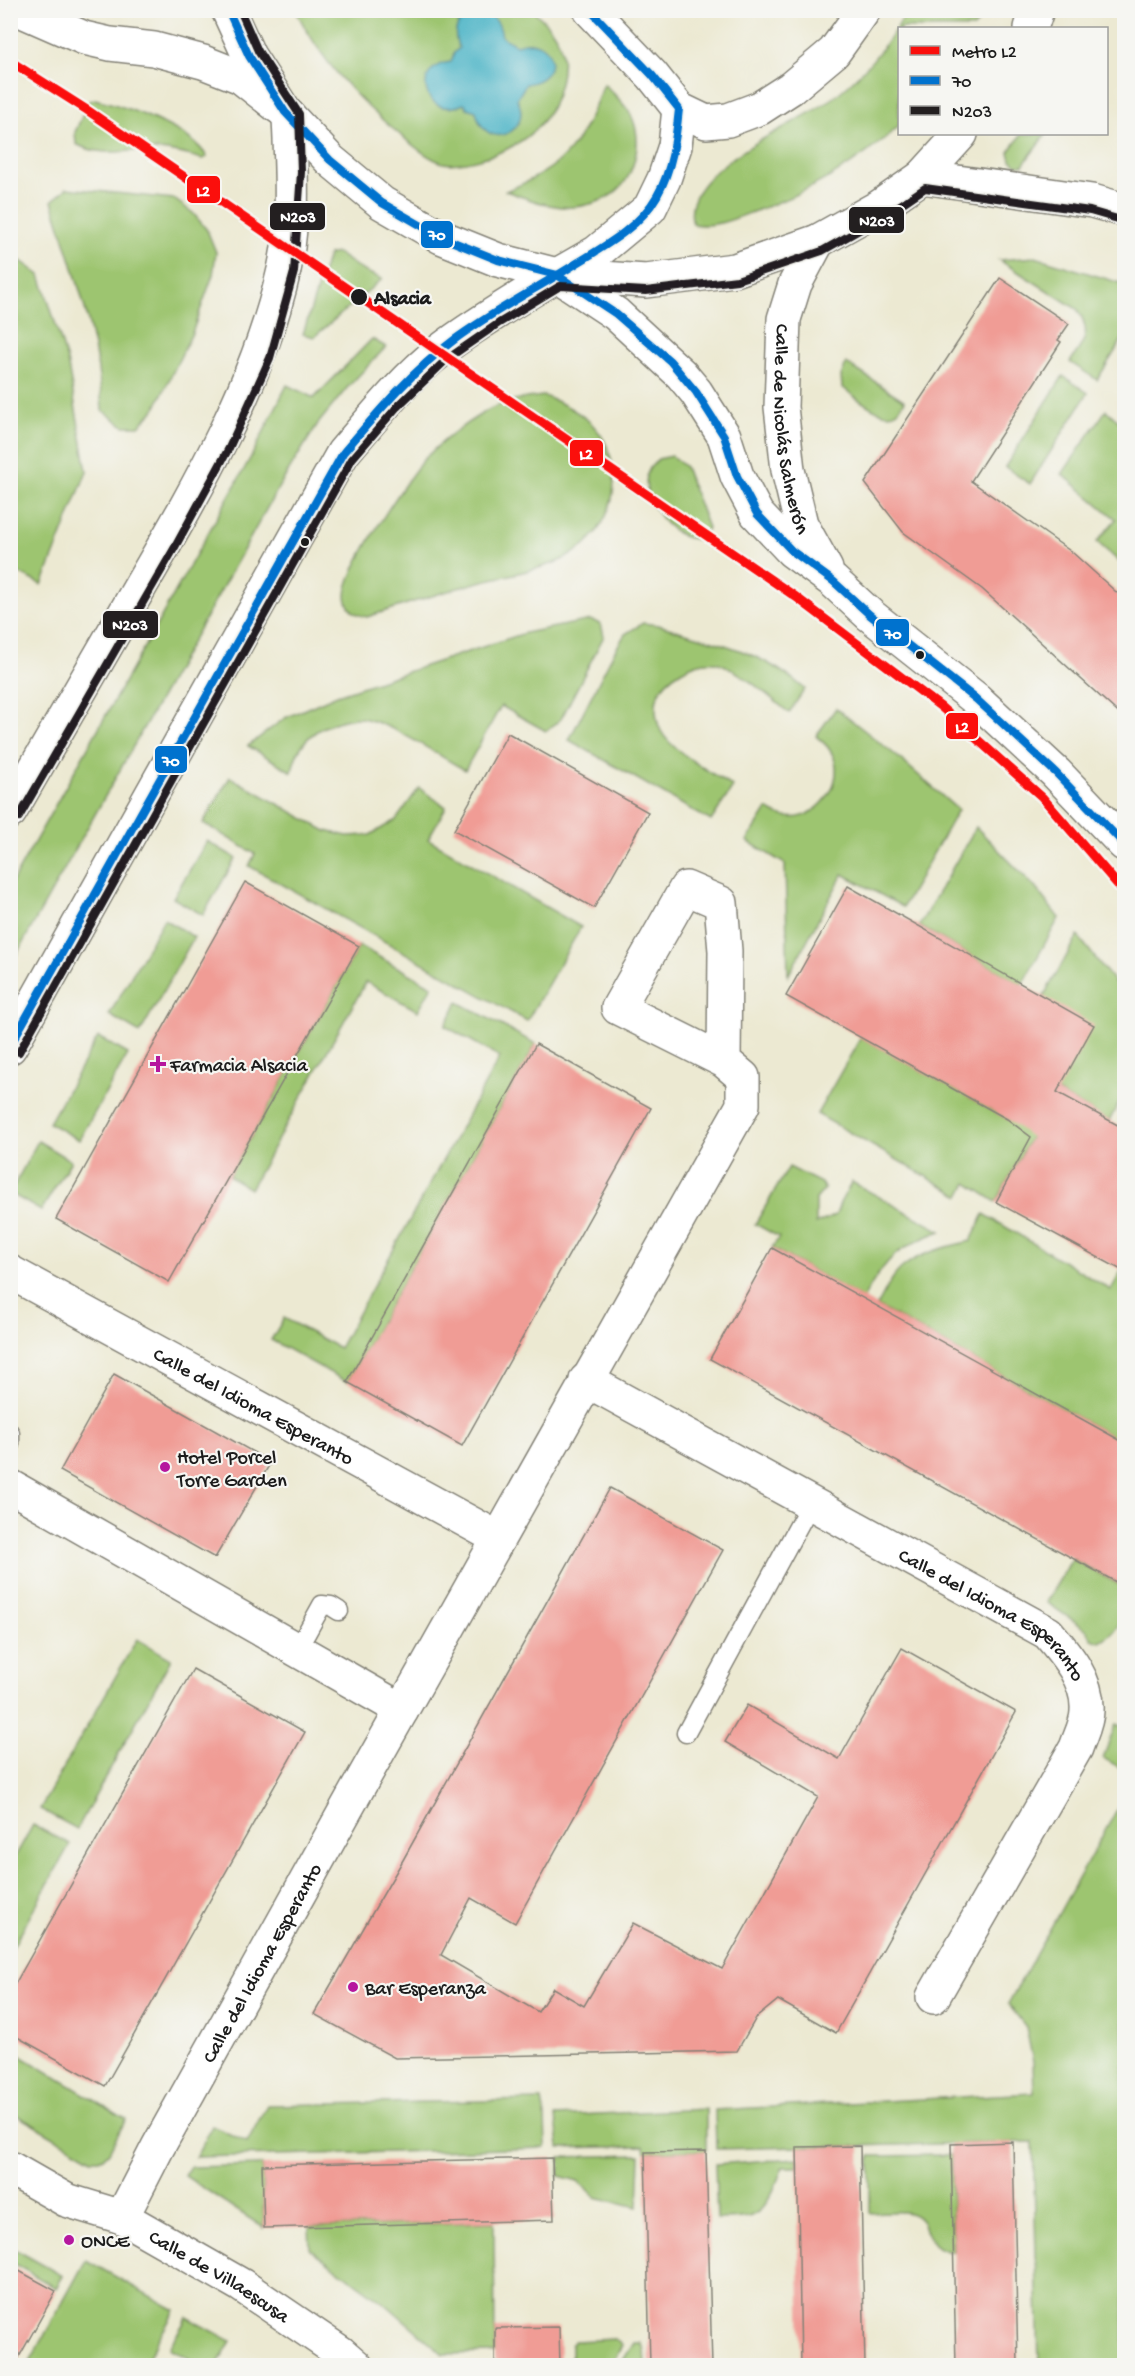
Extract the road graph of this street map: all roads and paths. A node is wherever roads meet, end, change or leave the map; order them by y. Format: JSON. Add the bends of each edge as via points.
{"nodes":[{"id":1,"x":20,"y":10,"type":"edge"},
{"id":2,"x":228,"y":10,"type":"edge"},
{"id":3,"x":590,"y":10,"type":"edge"},
{"id":4,"x":864,"y":10,"type":"edge"},
{"id":5,"x":1037,"y":10,"type":"edge"},
{"id":6,"x":1030,"y":27,"type":"edge"},
{"id":7,"x":679,"y":110,"type":"junction"},
{"id":8,"x":287,"y":114,"type":"junction"},
{"id":9,"x":959,"y":135,"type":"edge"},
{"id":10,"x":922,"y":177,"type":"junction"},
{"id":11,"x":1125,"y":210,"type":"edge"},
{"id":12,"x":818,"y":241,"type":"junction"},
{"id":13,"x":557,"y":275,"type":"junction"},
{"id":14,"x":833,"y":581,"type":"junction"},
{"id":15,"x":10,"y":812,"type":"edge"},
{"id":16,"x":1125,"y":844,"type":"edge"},
{"id":17,"x":10,"y":1047,"type":"edge"},
{"id":18,"x":724,"y":1061,"type":"junction"},
{"id":19,"x":10,"y":1272,"type":"edge"},
{"id":20,"x":586,"y":1380,"type":"junction"},
{"id":21,"x":10,"y":1433,"type":"edge"},
{"id":22,"x":10,"y":1444,"type":"edge"},
{"id":23,"x":10,"y":1486,"type":"edge"},
{"id":24,"x":811,"y":1503,"type":"junction"},
{"id":25,"x":498,"y":1538,"type":"junction"},
{"id":26,"x":339,"y":1611,"type":"dead end"},
{"id":27,"x":297,"y":1650,"type":"junction"},
{"id":28,"x":402,"y":1710,"type":"junction"},
{"id":29,"x":686,"y":1733,"type":"dead end"},
{"id":30,"x":933,"y":1997,"type":"dead end"},
{"id":31,"x":10,"y":2168,"type":"edge"},
{"id":32,"x":122,"y":2217,"type":"junction"},
{"id":33,"x":356,"y":2366,"type":"edge"}],
"edges":[{"from":1,"to":8,"type":"street","via":[[84,38],[154,49],[203,62],[241,77]]},
{"from":2,"to":8,"type":"street","via":[[249,56]]},
{"from":3,"to":7,"type":"street","via":[[652,75]]},
{"from":4,"to":7,"type":"street","via":[[834,52],[760,108],[728,120],[706,122]]},
{"from":5,"to":6,"type":"street"},
{"from":7,"to":13,"type":"street","via":[[675,146],[650,208],[597,252]]},
{"from":8,"to":13,"type":"street","via":[[330,160],[382,203],[441,237],[498,260]]},
{"from":8,"to":15,"type":"street","via":[[291,171],[284,269],[260,354],[183,512]]},
{"from":9,"to":10,"type":"street"},
{"from":10,"to":11,"type":"street","via":[[1092,201]]},
{"from":10,"to":12,"type":"street","via":[[879,207]]},
{"from":12,"to":13,"type":"street","via":[[735,270],[646,282]]},
{"from":12,"to":14,"type":"street","name":"Calle de Nicolás Salmerón","via":[[795,284],[784,319],[781,407],[788,470],[801,524]]},
{"from":13,"to":14,"type":"street","name":"Calle de Nicolás Salmerón","via":[[616,314],[681,374],[724,436],[737,476],[757,514],[792,551]]},
{"from":13,"to":17,"type":"street","via":[[440,351],[389,400],[343,453]]},
{"from":14,"to":16,"type":"street","name":"Calle de Nicolás Salmerón","via":[[976,699]]},
{"from":18,"to":18,"type":"street","name":"Calle del Idioma Esperanto","via":[[618,1008],[686,888],[721,903],[725,951]]},
{"from":18,"to":20,"type":"street","name":"Calle del Idioma Esperanto","via":[[743,1077],[743,1105]]},
{"from":19,"to":25,"type":"street","name":"Calle del Idioma Esperanto"},
{"from":20,"to":24,"type":"street","name":"Calle del Idioma Esperanto"},
{"from":20,"to":25,"type":"street","name":"Calle del Idioma Esperanto"},
{"from":21,"to":22,"type":"lane"},
{"from":23,"to":27,"type":"street"},
{"from":24,"to":29,"type":"lane"},
{"from":24,"to":30,"type":"street","name":"Calle del Idioma Esperanto","via":[[1048,1633],[1082,1681],[1087,1711],[1076,1748]]},
{"from":25,"to":28,"type":"street","name":"Calle del Idioma Esperanto"},
{"from":26,"to":27,"type":"lane","via":[[322,1605]]},
{"from":27,"to":28,"type":"street"},
{"from":28,"to":32,"type":"street","name":"Calle del Idioma Esperanto"},
{"from":31,"to":32,"type":"street","name":"Calle de Villaescusa","via":[[66,2200]]},
{"from":32,"to":33,"type":"street","name":"Calle de Villaescusa","via":[[240,2285]]}]}
